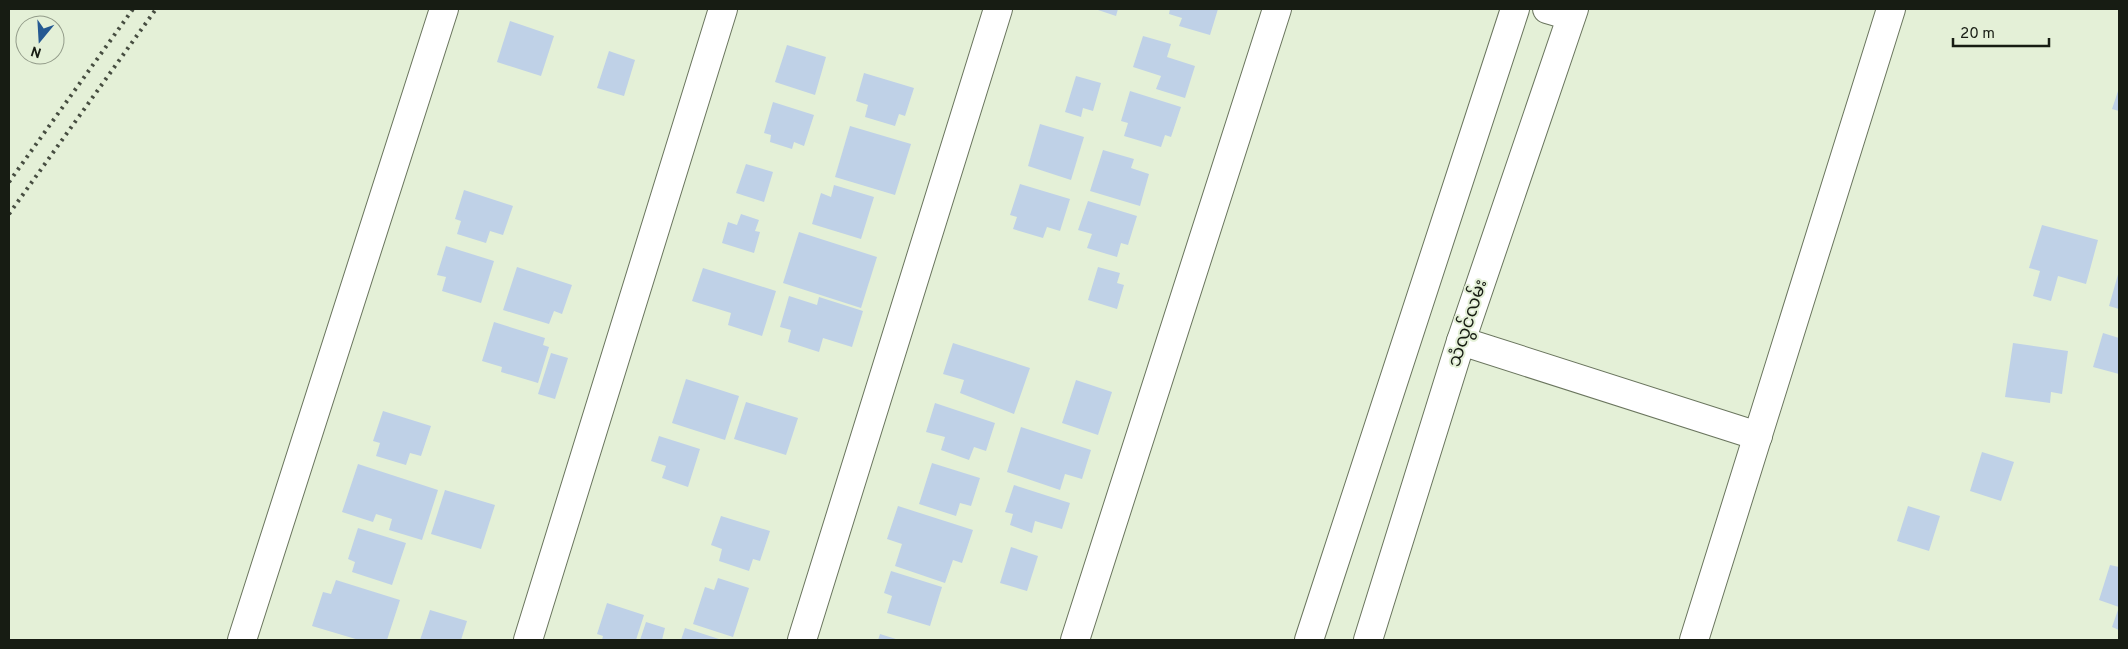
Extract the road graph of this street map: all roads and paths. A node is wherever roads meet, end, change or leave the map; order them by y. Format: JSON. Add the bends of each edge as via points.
{"nodes":[{"id":1,"x":444,"y":9,"type":"edge"},
{"id":2,"x":723,"y":9,"type":"edge"},
{"id":3,"x":998,"y":9,"type":"edge"},
{"id":4,"x":1277,"y":9,"type":"edge"},
{"id":5,"x":1515,"y":9,"type":"edge"},
{"id":6,"x":1891,"y":9,"type":"edge"},
{"id":7,"x":1564,"y":11,"type":"edge"},
{"id":8,"x":1461,"y":342,"type":"junction"},
{"id":9,"x":1758,"y":436,"type":"junction"},
{"id":10,"x":242,"y":640,"type":"edge"},
{"id":11,"x":528,"y":640,"type":"edge"},
{"id":12,"x":802,"y":640,"type":"edge"},
{"id":13,"x":1075,"y":640,"type":"edge"},
{"id":14,"x":1309,"y":640,"type":"edge"},
{"id":15,"x":1368,"y":640,"type":"edge"},
{"id":16,"x":1694,"y":640,"type":"edge"}],
"edges":[{"from":1,"to":10,"type":"street"},
{"from":2,"to":11,"type":"street"},
{"from":3,"to":12,"type":"street"},
{"from":4,"to":13,"type":"street"},
{"from":5,"to":14,"type":"street"},
{"from":6,"to":9,"type":"street"},
{"from":7,"to":8,"type":"street","name":"သံလွင်လမ်း"},
{"from":8,"to":9,"type":"street"},
{"from":8,"to":15,"type":"street","name":"သံလွင်လမ်း"},
{"from":9,"to":16,"type":"street"}]}
